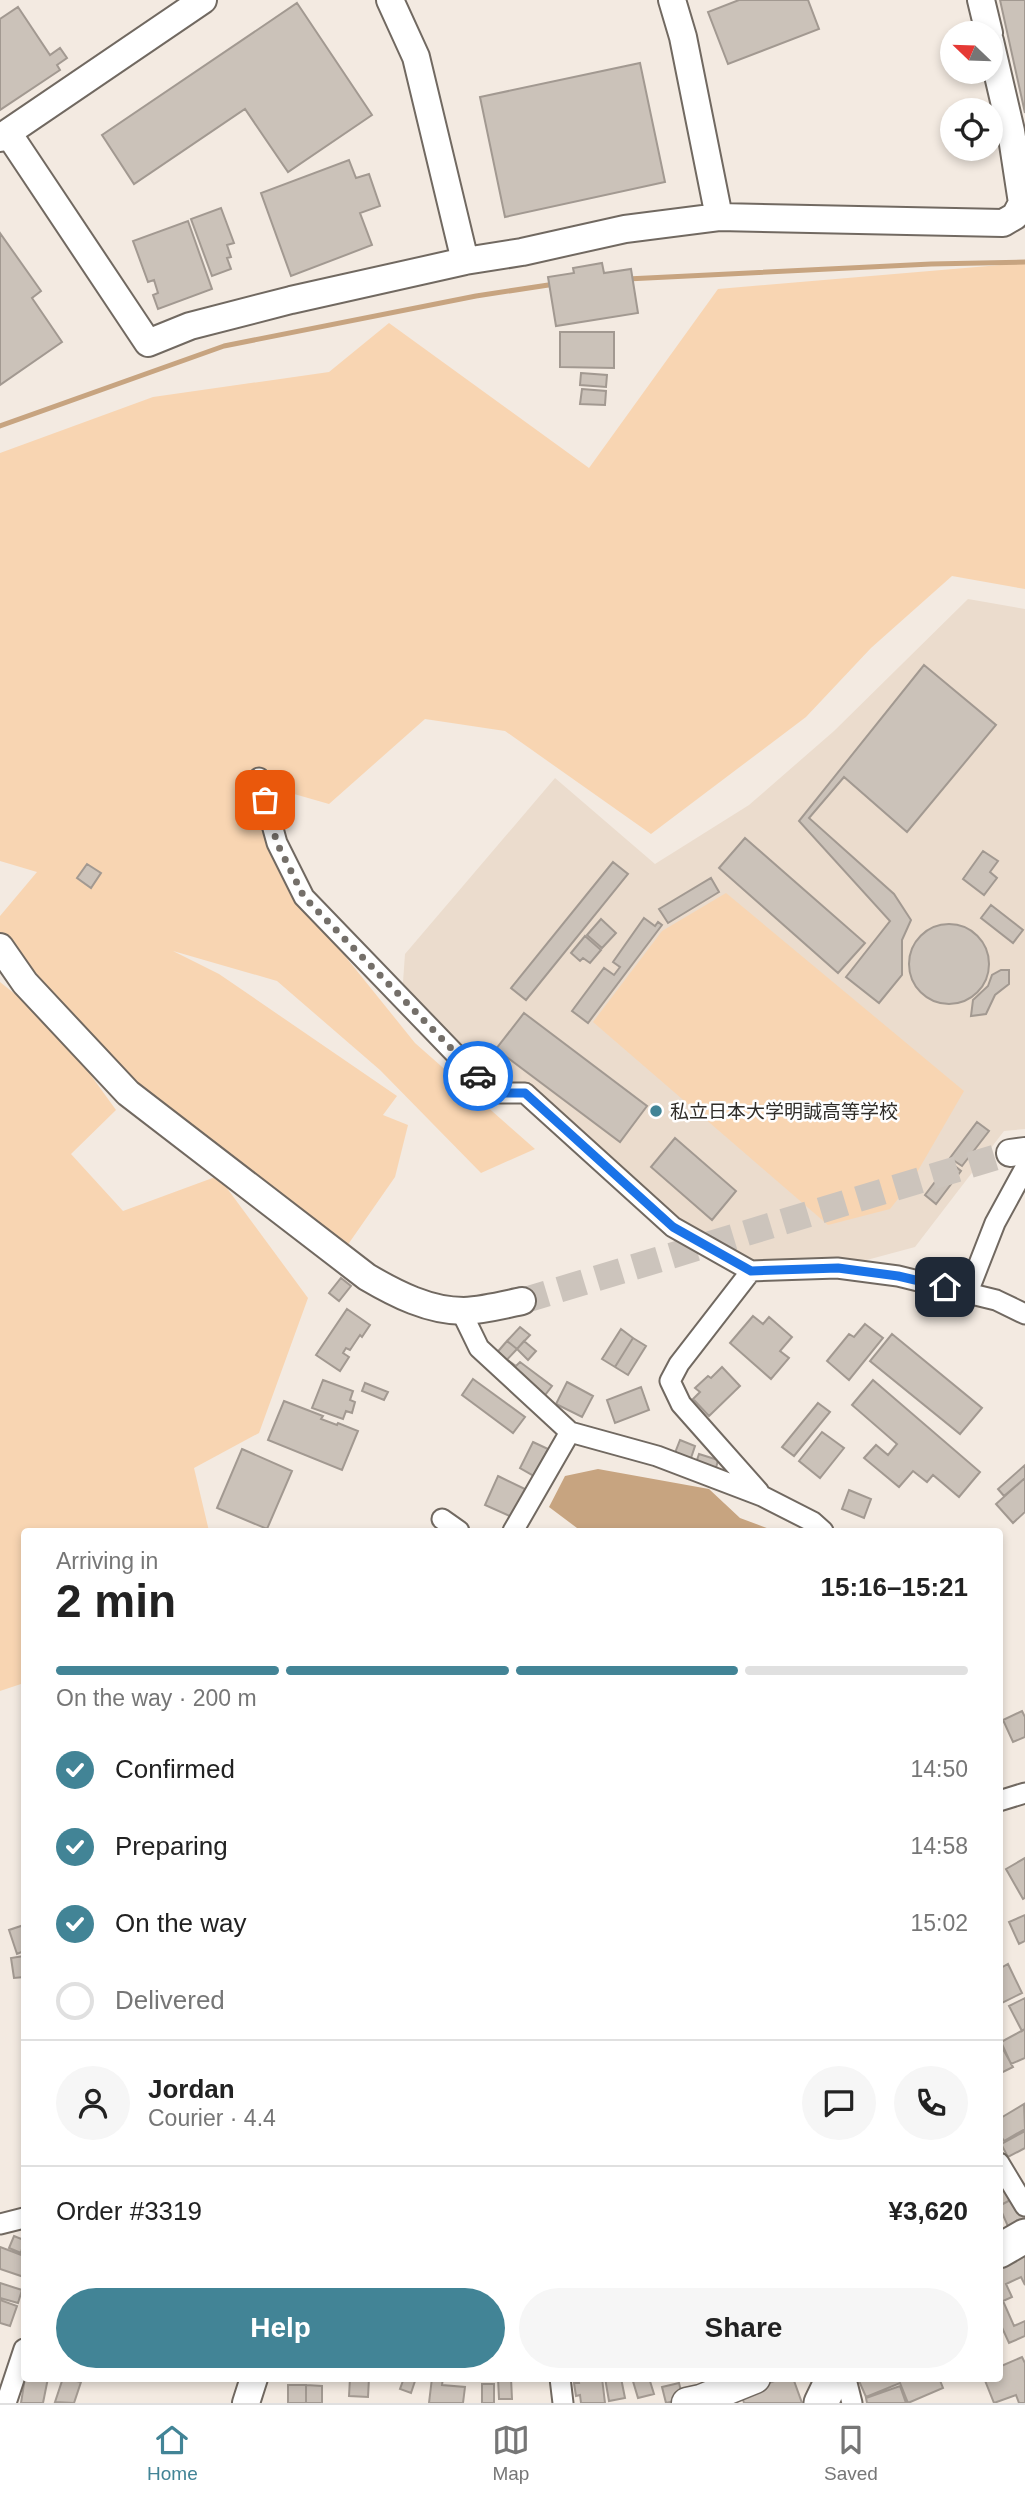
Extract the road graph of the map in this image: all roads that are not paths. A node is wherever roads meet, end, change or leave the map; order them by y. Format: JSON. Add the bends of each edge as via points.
{"nodes":[{"id":1,"x":203,"y":0,"type":"edge"},
{"id":2,"x":390,"y":0,"type":"edge"},
{"id":3,"x":671,"y":0,"type":"edge"},
{"id":4,"x":981,"y":0,"type":"edge"},
{"id":5,"x":986,"y":21,"type":"edge"},
{"id":6,"x":999,"y":84,"type":"edge"},
{"id":7,"x":4,"y":135,"type":"edge"},
{"id":8,"x":719,"y":216,"type":"junction"},
{"id":9,"x":465,"y":261,"type":"junction"},
{"id":10,"x":259,"y":778,"type":"dead end"},
{"id":11,"x":0,"y":947,"type":"edge"},
{"id":12,"x":1020,"y":1157,"type":"edge"},
{"id":13,"x":751,"y":1271,"type":"junction"},
{"id":14,"x":968,"y":1293,"type":"junction"},
{"id":15,"x":522,"y":1301,"type":"tunnel mouth"},
{"id":16,"x":461,"y":1311,"type":"junction"},
{"id":17,"x":1025,"y":1314,"type":"edge"},
{"id":18,"x":570,"y":1432,"type":"junction"},
{"id":19,"x":762,"y":1496,"type":"junction"},
{"id":20,"x":442,"y":1519,"type":"dead end"},
{"id":21,"x":455,"y":1528,"type":"edge"},
{"id":22,"x":515,"y":1528,"type":"edge"},
{"id":23,"x":820,"y":1528,"type":"edge"},
{"id":24,"x":1025,"y":1793,"type":"edge"},
{"id":25,"x":1003,"y":1800,"type":"edge"},
{"id":26,"x":1003,"y":2170,"type":"edge"},
{"id":27,"x":1025,"y":2206,"type":"edge"},
{"id":28,"x":21,"y":2219,"type":"edge"},
{"id":29,"x":0,"y":2224,"type":"edge"},
{"id":30,"x":1025,"y":2236,"type":"edge"},
{"id":31,"x":1003,"y":2249,"type":"edge"},
{"id":32,"x":21,"y":2358,"type":"edge"},
{"id":33,"x":253,"y":2382,"type":"edge"},
{"id":34,"x":561,"y":2382,"type":"edge"},
{"id":35,"x":745,"y":2382,"type":"edge"},
{"id":36,"x":831,"y":2382,"type":"edge"},
{"id":37,"x":846,"y":2382,"type":"edge"},
{"id":38,"x":6,"y":2403,"type":"edge"},
{"id":39,"x":246,"y":2403,"type":"edge"},
{"id":40,"x":564,"y":2403,"type":"edge"},
{"id":41,"x":687,"y":2403,"type":"edge"},
{"id":42,"x":821,"y":2403,"type":"edge"},
{"id":43,"x":852,"y":2403,"type":"edge"}],
"edges":[{"from":1,"to":7,"type":"street"},
{"from":2,"to":9,"type":"street","via":[[416,57]]},
{"from":3,"to":8,"type":"street"},
{"from":4,"to":5,"type":"street"},
{"from":6,"to":8,"type":"street","via":[[1022,203],[1015,216],[1003,223]]},
{"from":7,"to":9,"type":"street","via":[[148,343],[190,326],[278,303]]},
{"from":8,"to":9,"type":"street","via":[[625,229]]},
{"from":10,"to":13,"type":"street","via":[[277,843],[304,897],[493,1093],[525,1093],[673,1227]]},
{"from":11,"to":16,"type":"street","via":[[25,983],[128,1093],[367,1278],[423,1304]]},
{"from":12,"to":14,"type":"street"},
{"from":13,"to":14,"type":"street","via":[[838,1268]]},
{"from":13,"to":19,"type":"street","via":[[670,1381],[681,1404]]},
{"from":14,"to":17,"type":"street"},
{"from":15,"to":16,"type":"street"},
{"from":16,"to":18,"type":"street","via":[[479,1348]]},
{"from":18,"to":19,"type":"street","via":[[657,1456]]},
{"from":18,"to":22,"type":"street"},
{"from":19,"to":23,"type":"street"},
{"from":20,"to":21,"type":"street"},
{"from":24,"to":25,"type":"street"},
{"from":26,"to":27,"type":"street"},
{"from":28,"to":29,"type":"street"},
{"from":30,"to":31,"type":"highway"},
{"from":32,"to":38,"type":"street"},
{"from":33,"to":39,"type":"street"},
{"from":34,"to":40,"type":"street"},
{"from":35,"to":41,"type":"main road"},
{"from":36,"to":42,"type":"highway"},
{"from":37,"to":43,"type":"street"}]}
